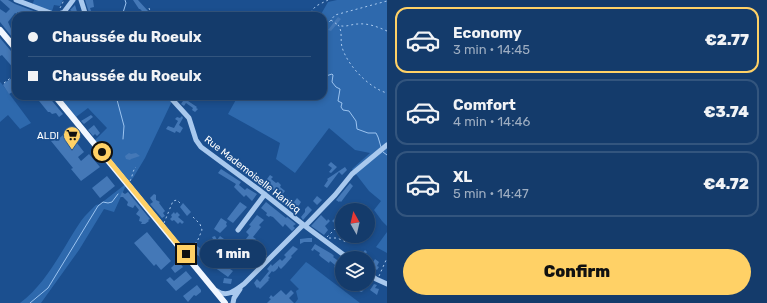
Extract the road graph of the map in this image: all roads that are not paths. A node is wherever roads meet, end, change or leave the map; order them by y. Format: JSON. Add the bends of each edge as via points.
{"nodes":[{"id":1,"x":16,"y":0,"type":"edge"},
{"id":2,"x":73,"y":0,"type":"edge"},
{"id":3,"x":81,"y":0,"type":"edge"},
{"id":4,"x":48,"y":12,"type":"edge"},
{"id":5,"x":64,"y":12,"type":"edge"},
{"id":6,"x":85,"y":12,"type":"edge"},
{"id":7,"x":0,"y":30,"type":"edge"},
{"id":8,"x":12,"y":44,"type":"edge"},
{"id":9,"x":58,"y":100,"type":"edge"},
{"id":10,"x":173,"y":100,"type":"edge"},
{"id":11,"x":384,"y":148,"type":"edge"},
{"id":12,"x":265,"y":194,"type":"junction"},
{"id":13,"x":304,"y":226,"type":"junction"},
{"id":14,"x":238,"y":230,"type":"dead end"},
{"id":15,"x":339,"y":251,"type":"edge"},
{"id":16,"x":375,"y":278,"type":"edge"},
{"id":17,"x":244,"y":284,"type":"junction"},
{"id":18,"x":387,"y":284,"type":"edge"},
{"id":19,"x":215,"y":290,"type":"junction"},
{"id":20,"x":236,"y":290,"type":"junction"},
{"id":21,"x":229,"y":302,"type":"edge"}],
"edges":[{"from":1,"to":4,"type":"street"},
{"from":2,"to":5,"type":"street"},
{"from":3,"to":6,"type":"street"},
{"from":7,"to":8,"type":"main road"},
{"from":9,"to":19,"type":"main road"},
{"from":10,"to":12,"type":"street","name":"Rue Mademoiselle Hanicq","via":[[189,118],[201,147]]},
{"from":11,"to":13,"type":"street","via":[[352,174]]},
{"from":12,"to":13,"type":"street","name":"Rue Mademoiselle Hanicq"},
{"from":12,"to":14,"type":"street"},
{"from":13,"to":15,"type":"street","name":"Rue Mademoiselle Hanicq"},
{"from":13,"to":17,"type":"street"},
{"from":16,"to":18,"type":"street"},
{"from":17,"to":20,"type":"street"},
{"from":17,"to":21,"type":"street"},
{"from":19,"to":20,"type":"street","via":[[229,294]]},
{"from":19,"to":21,"type":"main road"},
{"from":20,"to":21,"type":"street","via":[[227,297]]}]}
